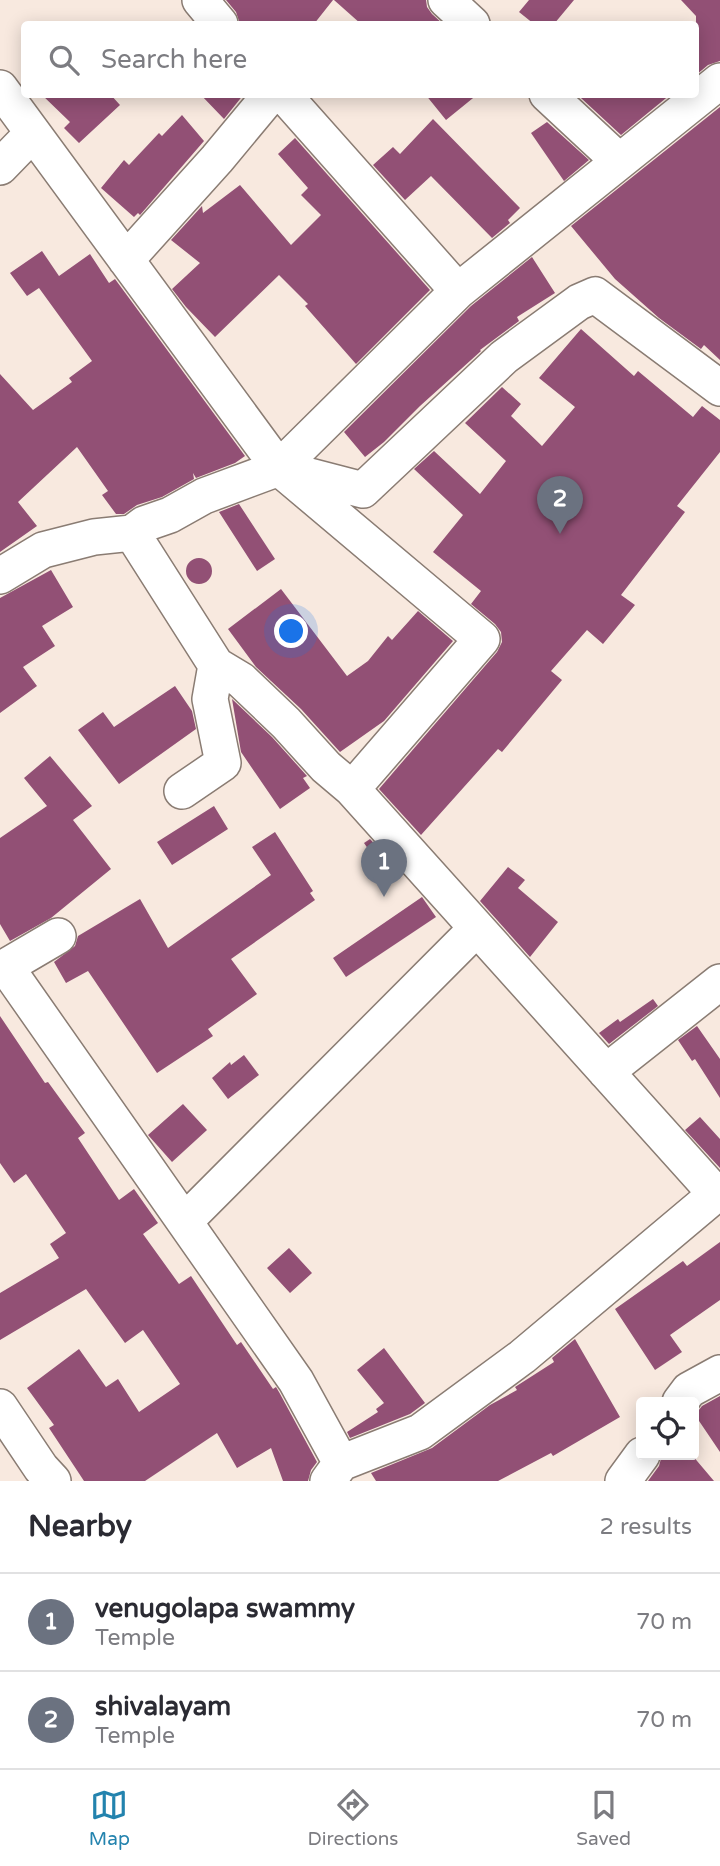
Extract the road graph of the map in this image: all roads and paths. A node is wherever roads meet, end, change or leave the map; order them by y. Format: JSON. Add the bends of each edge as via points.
{"nodes":[{"id":1,"x":200,"y":0,"type":"edge"},
{"id":2,"x":446,"y":0,"type":"edge"},
{"id":3,"x":218,"y":21,"type":"edge"},
{"id":4,"x":469,"y":21,"type":"edge"},
{"id":5,"x":720,"y":81,"type":"edge"},
{"id":6,"x":0,"y":88,"type":"edge"},
{"id":7,"x":699,"y":97,"type":"edge"},
{"id":8,"x":268,"y":98,"type":"edge"},
{"id":9,"x":287,"y":98,"type":"edge"},
{"id":10,"x":551,"y":98,"type":"edge"},
{"id":11,"x":698,"y":98,"type":"edge"},
{"id":12,"x":33,"y":133,"type":"junction"},
{"id":13,"x":618,"y":161,"type":"junction"},
{"id":14,"x":0,"y":167,"type":"edge"},
{"id":15,"x":126,"y":260,"type":"junction"},
{"id":16,"x":458,"y":291,"type":"junction"},
{"id":17,"x":720,"y":388,"type":"edge"},
{"id":18,"x":279,"y":468,"type":"junction"},
{"id":19,"x":132,"y":533,"type":"junction"},
{"id":20,"x":0,"y":576,"type":"edge"},
{"id":21,"x":216,"y":664,"type":"junction"},
{"id":22,"x":352,"y":789,"type":"junction"},
{"id":23,"x":182,"y":791,"type":"dead end"},
{"id":24,"x":476,"y":929,"type":"junction"},
{"id":25,"x":58,"y":936,"type":"dead end"},
{"id":26,"x":3,"y":969,"type":"edge"},
{"id":27,"x":717,"y":991,"type":"edge"},
{"id":28,"x":606,"y":1072,"type":"junction"},
{"id":29,"x":185,"y":1221,"type":"junction"},
{"id":30,"x":720,"y":1373,"type":"edge"},
{"id":31,"x":684,"y":1397,"type":"edge"},
{"id":32,"x":0,"y":1407,"type":"edge"},
{"id":33,"x":638,"y":1460,"type":"edge"},
{"id":34,"x":334,"y":1472,"type":"edge"},
{"id":35,"x":53,"y":1481,"type":"edge"},
{"id":36,"x":623,"y":1481,"type":"edge"}],
"edges":[{"from":1,"to":3,"type":"street"},
{"from":2,"to":4,"type":"street"},
{"from":5,"to":7,"type":"street"},
{"from":6,"to":12,"type":"street"},
{"from":8,"to":15,"type":"street"},
{"from":9,"to":16,"type":"street"},
{"from":10,"to":13,"type":"street"},
{"from":11,"to":13,"type":"street"},
{"from":12,"to":14,"type":"street"},
{"from":12,"to":15,"type":"street"},
{"from":13,"to":16,"type":"street"},
{"from":15,"to":18,"type":"street"},
{"from":16,"to":18,"type":"street"},
{"from":17,"to":18,"type":"street","via":[[595,295],[504,356],[363,491]]},
{"from":18,"to":19,"type":"street","via":[[204,496]]},
{"from":18,"to":22,"type":"street","via":[[482,639]]},
{"from":19,"to":20,"type":"street","via":[[43,550]]},
{"from":19,"to":21,"type":"street"},
{"from":21,"to":22,"type":"street","via":[[241,680]]},
{"from":21,"to":23,"type":"street","via":[[210,699],[223,763]]},
{"from":22,"to":24,"type":"street"},
{"from":24,"to":28,"type":"street"},
{"from":24,"to":29,"type":"street"},
{"from":25,"to":26,"type":"street"},
{"from":26,"to":29,"type":"street"},
{"from":27,"to":28,"type":"street"},
{"from":28,"to":34,"type":"street","via":[[716,1194],[522,1357],[420,1432]]},
{"from":29,"to":34,"type":"street","via":[[296,1381]]},
{"from":30,"to":31,"type":"street"},
{"from":32,"to":35,"type":"street"},
{"from":33,"to":36,"type":"street"}]}
